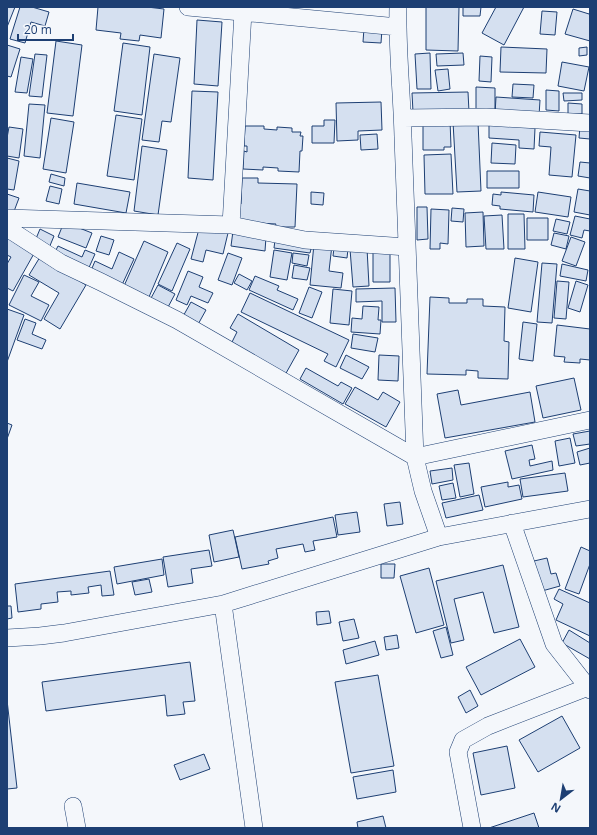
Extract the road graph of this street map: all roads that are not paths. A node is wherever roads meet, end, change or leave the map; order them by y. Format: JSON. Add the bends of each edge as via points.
{"nodes":[{"id":1,"x":188,"y":7,"type":"edge"},
{"id":2,"x":398,"y":7,"type":"edge"},
{"id":3,"x":243,"y":12,"type":"junction"},
{"id":4,"x":398,"y":27,"type":"junction"},
{"id":5,"x":402,"y":118,"type":"junction"},
{"id":6,"x":590,"y":123,"type":"edge"},
{"id":7,"x":7,"y":218,"type":"edge"},
{"id":8,"x":231,"y":225,"type":"junction"},
{"id":9,"x":7,"y":228,"type":"edge"},
{"id":10,"x":407,"y":247,"type":"junction"},
{"id":11,"x":590,"y":420,"type":"edge"},
{"id":12,"x":415,"y":457,"type":"junction"},
{"id":13,"x":590,"y":509,"type":"edge"},
{"id":14,"x":512,"y":523,"type":"junction"},
{"id":15,"x":439,"y":537,"type":"junction"},
{"id":16,"x":223,"y":604,"type":"junction"},
{"id":17,"x":7,"y":638,"type":"edge"},
{"id":18,"x":589,"y":689,"type":"edge"},
{"id":19,"x":73,"y":806,"type":"dead end"},
{"id":20,"x":77,"y":828,"type":"edge"},
{"id":21,"x":254,"y":828,"type":"edge"},
{"id":22,"x":472,"y":828,"type":"edge"}],
"edges":[{"from":1,"to":3,"type":"street"},
{"from":2,"to":4,"type":"street"},
{"from":3,"to":4,"type":"street"},
{"from":3,"to":8,"type":"street"},
{"from":4,"to":5,"type":"street"},
{"from":5,"to":6,"type":"street","via":[[486,117]]},
{"from":5,"to":10,"type":"street"},
{"from":7,"to":8,"type":"street"},
{"from":8,"to":10,"type":"street","via":[[305,240]]},
{"from":9,"to":12,"type":"street","via":[[61,263],[177,320]]},
{"from":10,"to":12,"type":"street"},
{"from":11,"to":12,"type":"street"},
{"from":12,"to":15,"type":"street","via":[[423,491]]},
{"from":13,"to":14,"type":"street"},
{"from":14,"to":15,"type":"street"},
{"from":14,"to":18,"type":"street","via":[[554,644]]},
{"from":15,"to":16,"type":"street"},
{"from":16,"to":17,"type":"street","via":[[64,633]]},
{"from":16,"to":21,"type":"street"},
{"from":18,"to":22,"type":"street","via":[[488,726],[463,740],[458,752]]},
{"from":19,"to":20,"type":"street"}]}
